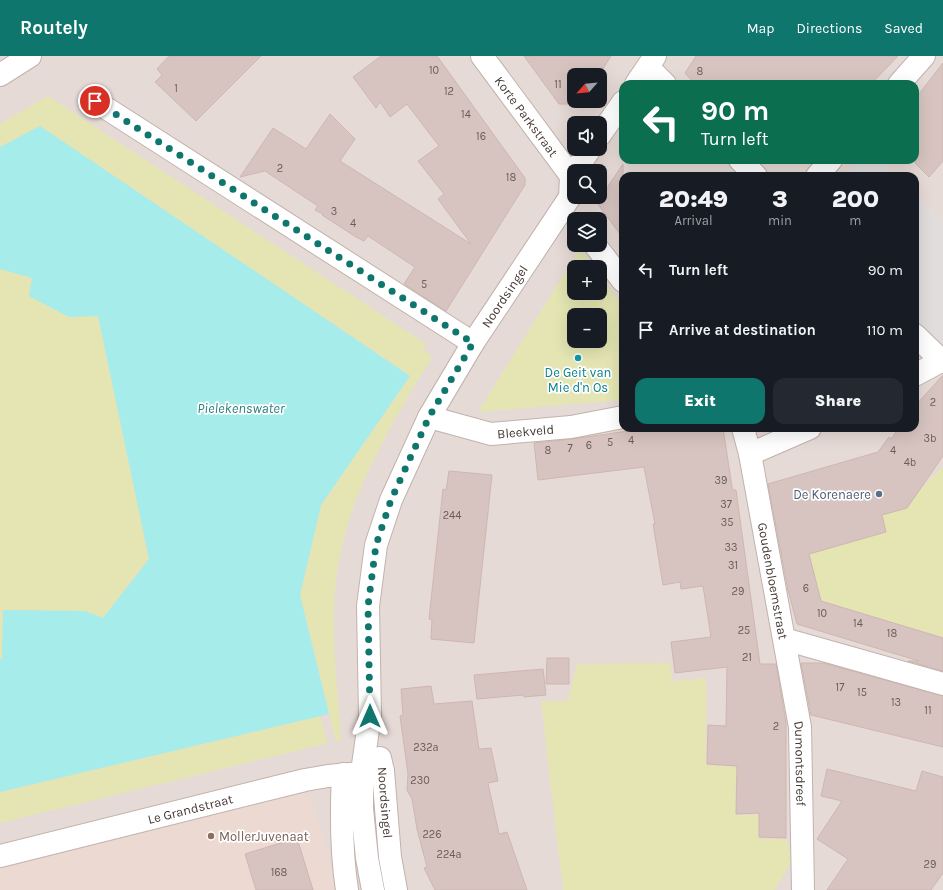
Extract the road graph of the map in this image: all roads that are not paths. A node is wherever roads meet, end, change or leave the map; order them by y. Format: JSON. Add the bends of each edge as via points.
{"nodes":[{"id":1,"x":30,"y":56,"type":"edge"},
{"id":2,"x":482,"y":56,"type":"edge"},
{"id":3,"x":924,"y":56,"type":"edge"},
{"id":4,"x":646,"y":69,"type":"edge"},
{"id":5,"x":0,"y":75,"type":"edge"},
{"id":6,"x":660,"y":80,"type":"edge"},
{"id":7,"x":903,"y":80,"type":"edge"},
{"id":8,"x":95,"y":101,"type":"dead end"},
{"id":9,"x":619,"y":108,"type":"edge"},
{"id":10,"x":607,"y":125,"type":"edge"},
{"id":11,"x":744,"y":164,"type":"edge"},
{"id":12,"x":828,"y":164,"type":"edge"},
{"id":13,"x":567,"y":165,"type":"edge"},
{"id":14,"x":752,"y":172,"type":"edge"},
{"id":15,"x":820,"y":172,"type":"edge"},
{"id":16,"x":567,"y":216,"type":"edge"},
{"id":17,"x":600,"y":252,"type":"edge"},
{"id":18,"x":619,"y":276,"type":"edge"},
{"id":19,"x":919,"y":339,"type":"edge"},
{"id":20,"x":473,"y":343,"type":"junction"},
{"id":21,"x":942,"y":361,"type":"edge"},
{"id":22,"x":919,"y":373,"type":"edge"},
{"id":23,"x":429,"y":417,"type":"junction"},
{"id":24,"x":619,"y":418,"type":"edge"},
{"id":25,"x":744,"y":432,"type":"edge"},
{"id":26,"x":801,"y":432,"type":"edge"},
{"id":27,"x":750,"y":454,"type":"junction"},
{"id":28,"x":784,"y":639,"type":"junction"},
{"id":29,"x":943,"y":684,"type":"edge"},
{"id":30,"x":363,"y":772,"type":"junction"},
{"id":31,"x":0,"y":856,"type":"edge"},
{"id":32,"x":347,"y":890,"type":"edge"},
{"id":33,"x":373,"y":890,"type":"edge"},
{"id":34,"x":396,"y":890,"type":"edge"},
{"id":35,"x":803,"y":890,"type":"edge"}],
"edges":[{"from":1,"to":5,"type":"street"},
{"from":2,"to":13,"type":"street","name":"Korte Parkstraat"},
{"from":3,"to":7,"type":"street"},
{"from":4,"to":6,"type":"street"},
{"from":8,"to":20,"type":"street"},
{"from":9,"to":10,"type":"street"},
{"from":11,"to":14,"type":"street"},
{"from":12,"to":15,"type":"street"},
{"from":16,"to":20,"type":"street","name":"Noordsingel"},
{"from":17,"to":18,"type":"street"},
{"from":19,"to":21,"type":"street"},
{"from":20,"to":23,"type":"street","name":"Noordsingel"},
{"from":21,"to":22,"type":"street"},
{"from":23,"to":24,"type":"street","name":"Bleekveld","via":[[490,434],[571,427]]},
{"from":23,"to":30,"type":"street","name":"Noordsingel","via":[[391,500],[376,545],[368,606],[370,716]]},
{"from":25,"to":27,"type":"street","name":"Goudenbloemstraat"},
{"from":26,"to":27,"type":"street"},
{"from":27,"to":28,"type":"street","name":"Goudenbloemstraat"},
{"from":28,"to":29,"type":"street","name":"Goudenbloemstraat"},
{"from":28,"to":35,"type":"street","name":"Dumontsdreef","via":[[800,727]]},
{"from":30,"to":31,"type":"street","name":"Le Grandstraat","via":[[305,780]]},
{"from":30,"to":32,"type":"street","name":"Noordsingel","via":[[342,855]]},
{"from":30,"to":33,"type":"street","name":"Noordsingel","via":[[362,809]]},
{"from":30,"to":34,"type":"street","name":"Noordsingel","via":[[390,857]]}]}
